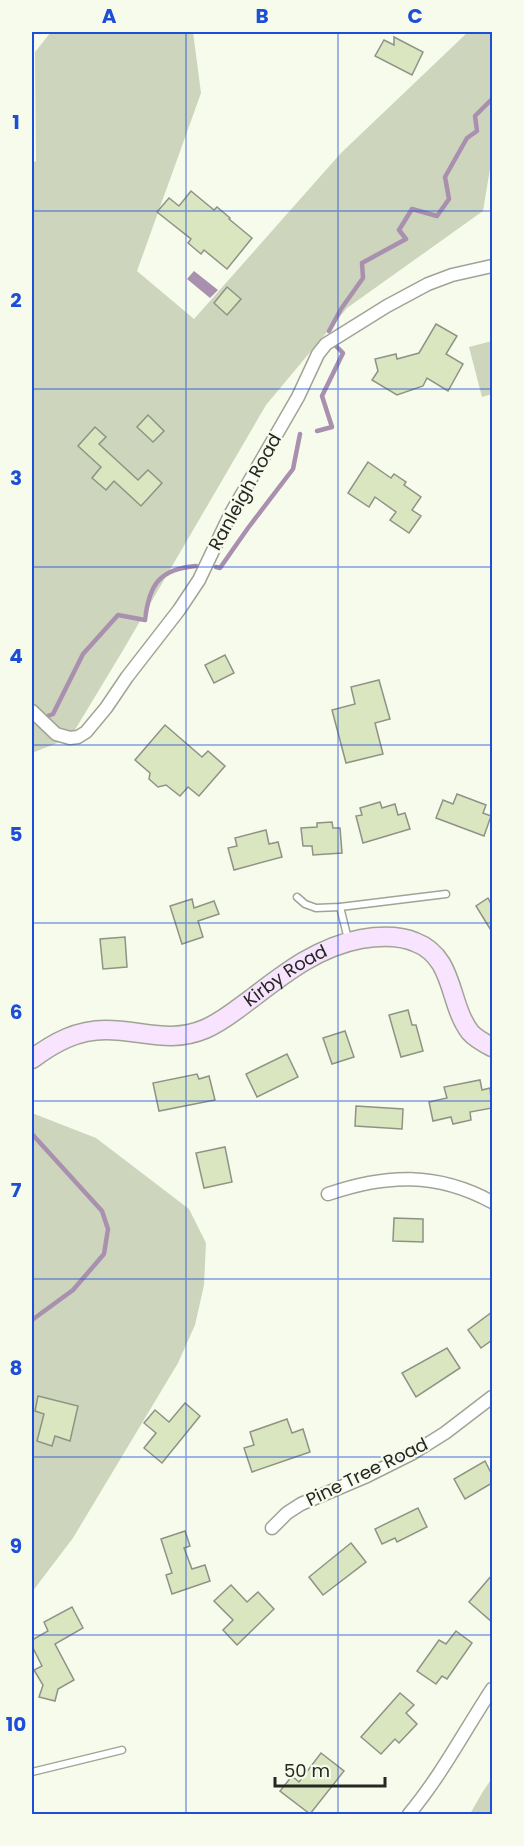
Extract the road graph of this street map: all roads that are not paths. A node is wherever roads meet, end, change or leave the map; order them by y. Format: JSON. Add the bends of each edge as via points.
{"nodes":[{"id":1,"x":492,"y":266,"type":"edge"},
{"id":2,"x":32,"y":711,"type":"edge"},
{"id":3,"x":446,"y":894,"type":"dead end"},
{"id":4,"x":297,"y":897,"type":"dead end"},
{"id":5,"x":340,"y":907,"type":"junction"},
{"id":6,"x":349,"y":942,"type":"junction"},
{"id":7,"x":492,"y":1047,"type":"edge"},
{"id":8,"x":32,"y":1059,"type":"edge"},
{"id":9,"x":328,"y":1194,"type":"dead end"},
{"id":10,"x":492,"y":1202,"type":"edge"},
{"id":11,"x":492,"y":1397,"type":"edge"},
{"id":12,"x":272,"y":1528,"type":"dead end"},
{"id":13,"x":492,"y":1689,"type":"edge"},
{"id":14,"x":122,"y":1750,"type":"dead end"},
{"id":15,"x":32,"y":1772,"type":"edge"},
{"id":16,"x":409,"y":1815,"type":"edge"}],
"edges":[{"from":1,"to":2,"type":"street","name":"Ranleigh Road","via":[[428,284],[326,345],[230,515],[199,580],[106,708],[86,732],[69,738],[56,734]]},
{"from":3,"to":5,"type":"lane"},
{"from":4,"to":5,"type":"lane","via":[[316,908]]},
{"from":5,"to":6,"type":"lane"},
{"from":6,"to":7,"type":"main road","name":"Kirby Road","via":[[392,937],[425,947],[446,970],[470,1031]]},
{"from":6,"to":8,"type":"main road","name":"Kirby Road","via":[[304,960],[217,1023],[196,1033],[166,1037],[93,1031],[65,1038]]},
{"from":9,"to":10,"type":"street","via":[[382,1179],[409,1179],[435,1181]]},
{"from":11,"to":12,"type":"street","name":"Pine Tree Road","via":[[413,1453],[301,1504]]},
{"from":13,"to":16,"type":"street"},
{"from":14,"to":15,"type":"lane"}]}
